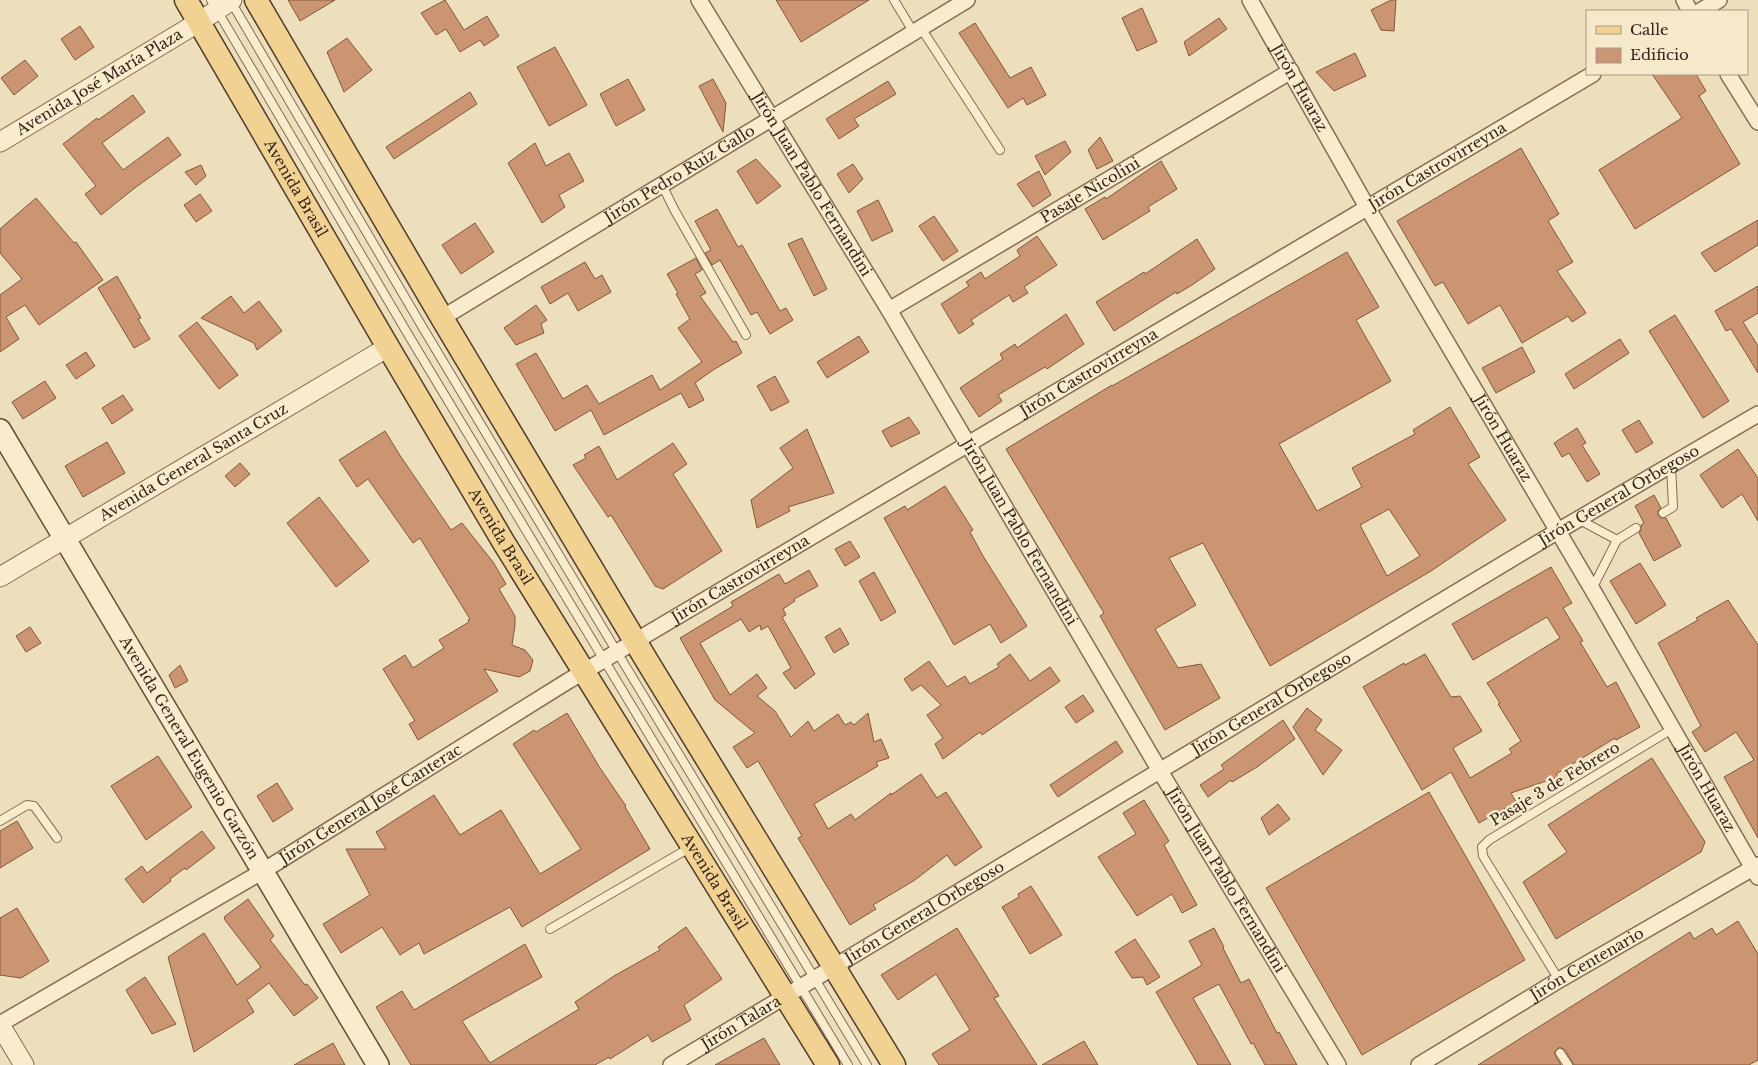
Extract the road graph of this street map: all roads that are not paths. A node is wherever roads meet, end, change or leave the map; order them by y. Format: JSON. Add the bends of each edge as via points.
{"nodes":[{"id":1,"x":186,"y":0,"type":"edge"},
{"id":2,"x":256,"y":0,"type":"edge"},
{"id":3,"x":699,"y":0,"type":"edge"},
{"id":4,"x":894,"y":0,"type":"edge"},
{"id":5,"x":967,"y":0,"type":"edge"},
{"id":6,"x":1250,"y":0,"type":"edge"},
{"id":7,"x":1719,"y":0,"type":"edge"},
{"id":8,"x":220,"y":5,"type":"edge"},
{"id":9,"x":1702,"y":10,"type":"edge"},
{"id":10,"x":918,"y":31,"type":"junction"},
{"id":11,"x":1291,"y":71,"type":"junction"},
{"id":12,"x":1591,"y":75,"type":"edge"},
{"id":13,"x":1729,"y":75,"type":"edge"},
{"id":14,"x":771,"y":118,"type":"junction"},
{"id":15,"x":1758,"y":122,"type":"edge"},
{"id":16,"x":0,"y":142,"type":"edge"},
{"id":17,"x":1000,"y":150,"type":"dead end"},
{"id":18,"x":662,"y":185,"type":"junction"},
{"id":19,"x":1367,"y":207,"type":"junction"},
{"id":20,"x":889,"y":310,"type":"junction"},
{"id":21,"x":442,"y":318,"type":"junction"},
{"id":22,"x":746,"y":335,"type":"dead end"},
{"id":23,"x":388,"y":347,"type":"junction"},
{"id":24,"x":1758,"y":414,"type":"edge"},
{"id":25,"x":0,"y":430,"type":"edge"},
{"id":26,"x":968,"y":445,"type":"junction"},
{"id":27,"x":1671,"y":465,"type":"junction"},
{"id":28,"x":1663,"y":513,"type":"dead end"},
{"id":29,"x":1578,"y":519,"type":"junction"},
{"id":30,"x":1636,"y":528,"type":"dead end"},
{"id":31,"x":1558,"y":531,"type":"junction"},
{"id":32,"x":64,"y":538,"type":"junction"},
{"id":33,"x":1616,"y":540,"type":"junction"},
{"id":34,"x":0,"y":577,"type":"edge"},
{"id":35,"x":1592,"y":589,"type":"junction"},
{"id":36,"x":626,"y":646,"type":"junction"},
{"id":37,"x":603,"y":660,"type":"junction"},
{"id":38,"x":583,"y":672,"type":"junction"},
{"id":39,"x":1672,"y":729,"type":"junction"},
{"id":40,"x":1160,"y":771,"type":"junction"},
{"id":41,"x":0,"y":820,"type":"edge"},
{"id":42,"x":57,"y":838,"type":"dead end"},
{"id":43,"x":691,"y":846,"type":"junction"},
{"id":44,"x":1756,"y":870,"type":"edge"},
{"id":45,"x":263,"y":872,"type":"junction"},
{"id":46,"x":550,"y":929,"type":"dead end"},
{"id":47,"x":835,"y":966,"type":"junction"},
{"id":48,"x":815,"y":978,"type":"junction"},
{"id":49,"x":1559,"y":980,"type":"junction"},
{"id":50,"x":794,"y":992,"type":"junction"},
{"id":51,"x":0,"y":1024,"type":"edge"},
{"id":52,"x":1560,"y":1053,"type":"dead end"},
{"id":53,"x":24,"y":1065,"type":"edge"},
{"id":54,"x":378,"y":1065,"type":"edge"},
{"id":55,"x":671,"y":1065,"type":"edge"},
{"id":56,"x":828,"y":1065,"type":"edge"},
{"id":57,"x":848,"y":1065,"type":"edge"},
{"id":58,"x":867,"y":1065,"type":"edge"},
{"id":59,"x":894,"y":1065,"type":"edge"},
{"id":60,"x":1338,"y":1065,"type":"edge"},
{"id":61,"x":1419,"y":1065,"type":"edge"},
{"id":62,"x":1568,"y":1065,"type":"edge"}],
"edges":[{"from":1,"to":8,"type":"main road","name":"Avenida Brasil"},
{"from":2,"to":21,"type":"main road","name":"Avenida Brasil"},
{"from":3,"to":14,"type":"street","name":"Jirón Juan Pablo Fernandini"},
{"from":4,"to":10,"type":"lane"},
{"from":5,"to":10,"type":"street","name":"Jirón Pedro Ruiz Gallo"},
{"from":6,"to":11,"type":"street","name":"Jirón Huaraz"},
{"from":7,"to":9,"type":"street"},
{"from":8,"to":16,"type":"street","name":"Avenida José María Plaza"},
{"from":8,"to":23,"type":"main road","name":"Avenida Brasil"},
{"from":8,"to":36,"type":"lane","name":"Avenida Brasil"},
{"from":8,"to":37,"type":"lane","name":"Avenida Brasil","via":[[409,336]]},
{"from":10,"to":14,"type":"street","name":"Jirón Pedro Ruiz Gallo"},
{"from":10,"to":17,"type":"lane"},
{"from":11,"to":19,"type":"street","name":"Jirón Huaraz"},
{"from":11,"to":20,"type":"street","name":"Pasaje Nicolini"},
{"from":12,"to":19,"type":"street","name":"Jirón Castrovirreyna"},
{"from":13,"to":15,"type":"street"},
{"from":14,"to":18,"type":"street","name":"Jirón Pedro Ruiz Gallo"},
{"from":14,"to":20,"type":"street","name":"Jirón Juan Pablo Fernandini"},
{"from":18,"to":21,"type":"street","name":"Jirón Pedro Ruiz Gallo"},
{"from":18,"to":22,"type":"lane"},
{"from":19,"to":26,"type":"street","name":"Jirón Castrovirreyna"},
{"from":19,"to":31,"type":"street","name":"Jirón Huaraz"},
{"from":20,"to":26,"type":"street","name":"Jirón Juan Pablo Fernandini"},
{"from":21,"to":36,"type":"main road","name":"Avenida Brasil"},
{"from":23,"to":32,"type":"street","name":"Avenida General Santa Cruz"},
{"from":23,"to":38,"type":"main road","name":"Avenida Brasil"},
{"from":24,"to":27,"type":"street","name":"Jirón General Orbegoso"},
{"from":25,"to":32,"type":"main road","name":"Avenida General Eugenio Garzón"},
{"from":26,"to":36,"type":"street","name":"Jirón Castrovirreyna"},
{"from":26,"to":40,"type":"street","name":"Jirón Juan Pablo Fernandini"},
{"from":27,"to":28,"type":"lane","via":[[1672,507]]},
{"from":27,"to":29,"type":"street","name":"Jirón General Orbegoso"},
{"from":29,"to":31,"type":"street","name":"Jirón General Orbegoso"},
{"from":29,"to":33,"type":"lane"},
{"from":30,"to":33,"type":"lane"},
{"from":31,"to":35,"type":"street","name":"Jirón Huaraz"},
{"from":31,"to":40,"type":"street","name":"Jirón General Orbegoso"},
{"from":32,"to":34,"type":"street","name":"Avenida General Santa Cruz"},
{"from":32,"to":45,"type":"main road","name":"Avenida General Eugenio Garzón"},
{"from":33,"to":35,"type":"lane"},
{"from":35,"to":39,"type":"street","name":"Jirón Huaraz"},
{"from":36,"to":37,"type":"street","name":"Jirón Castrovirreyna"},
{"from":36,"to":47,"type":"main road","name":"Avenida Brasil"},
{"from":36,"to":48,"type":"lane","name":"Avenida Brasil"},
{"from":37,"to":38,"type":"street","name":"Jirón Castrovirreyna"},
{"from":37,"to":50,"type":"lane","name":"Avenida Brasil"},
{"from":38,"to":43,"type":"main road","name":"Avenida Brasil"},
{"from":38,"to":45,"type":"street","name":"Jirón General José Canterac"},
{"from":39,"to":44,"type":"street","name":"Jirón Huaraz"},
{"from":39,"to":49,"type":"lane","name":"Pasaje 3 de Febrero","via":[[1482,847],[1483,856]]},
{"from":40,"to":47,"type":"street","name":"Jirón General Orbegoso"},
{"from":40,"to":60,"type":"street","name":"Jirón Juan Pablo Fernandini"},
{"from":41,"to":42,"type":"lane","via":[[27,805],[34,806]]},
{"from":43,"to":46,"type":"lane"},
{"from":43,"to":50,"type":"main road","name":"Avenida Brasil"},
{"from":44,"to":49,"type":"street","name":"Jirón Centenario"},
{"from":45,"to":51,"type":"street","name":"Jirón General José Canterac"},
{"from":45,"to":54,"type":"main road","name":"Avenida General Eugenio Garzón"},
{"from":47,"to":48,"type":"street","name":"Jirón General Orbegoso"},
{"from":47,"to":59,"type":"main road","name":"Avenida Brasil"},
{"from":48,"to":50,"type":"street","name":"Jirón General Orbegoso"},
{"from":48,"to":58,"type":"lane","name":"Avenida Brasil"},
{"from":49,"to":61,"type":"street","name":"Jirón Centenario"},
{"from":50,"to":55,"type":"street","name":"Jirón Talara"},
{"from":50,"to":56,"type":"main road","name":"Avenida Brasil"},
{"from":50,"to":57,"type":"lane","name":"Avenida Brasil"},
{"from":51,"to":53,"type":"street"},
{"from":52,"to":62,"type":"lane"}]}
